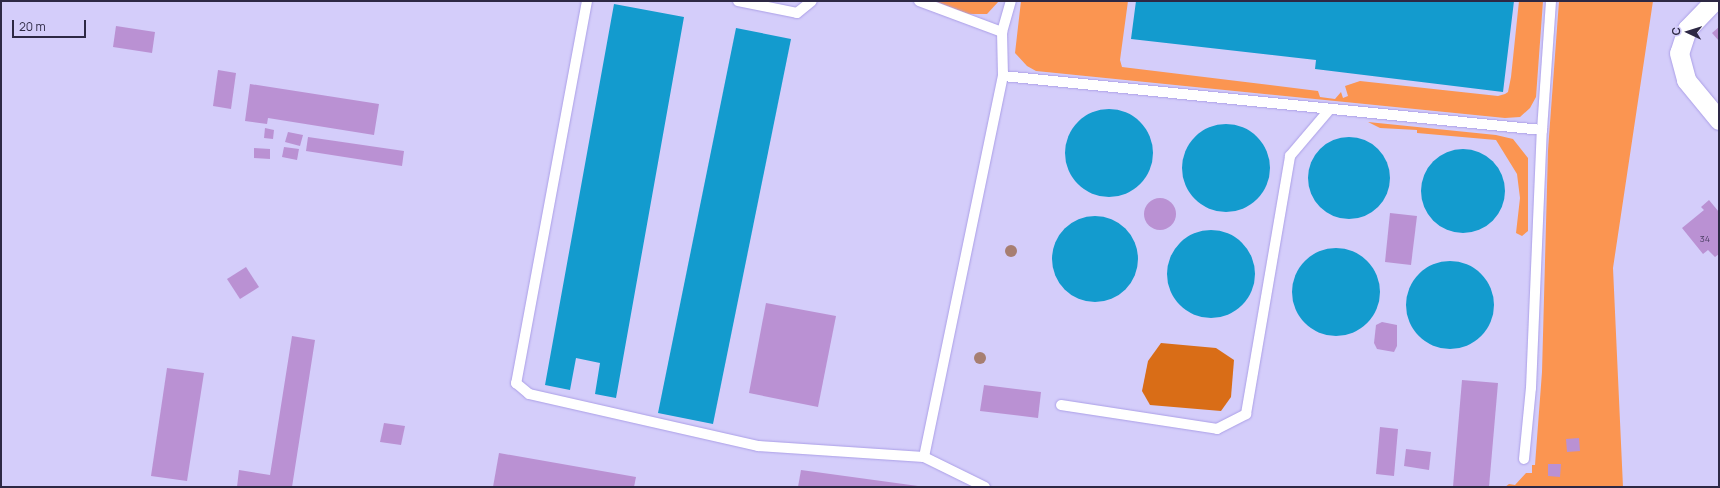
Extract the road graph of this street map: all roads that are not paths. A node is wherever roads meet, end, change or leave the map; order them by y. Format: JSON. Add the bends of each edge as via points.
{"nodes":[{"id":1,"x":587,"y":1,"type":"edge"},
{"id":2,"x":738,"y":1,"type":"edge"},
{"id":3,"x":812,"y":1,"type":"edge"},
{"id":4,"x":919,"y":1,"type":"edge"},
{"id":5,"x":1011,"y":1,"type":"edge"},
{"id":6,"x":1552,"y":1,"type":"edge"},
{"id":7,"x":1714,"y":1,"type":"edge"},
{"id":8,"x":1002,"y":32,"type":"junction"},
{"id":9,"x":1003,"y":76,"type":"junction"},
{"id":10,"x":1328,"y":110,"type":"junction"},
{"id":11,"x":1719,"y":120,"type":"edge"},
{"id":12,"x":1542,"y":130,"type":"junction"},
{"id":13,"x":1061,"y":405,"type":"dead end"},
{"id":14,"x":924,"y":457,"type":"junction"},
{"id":15,"x":1524,"y":459,"type":"dead end"},
{"id":16,"x":985,"y":487,"type":"edge"}],
"edges":[{"from":1,"to":14,"type":"lane","via":[[516,383],[529,394],[758,446]]},
{"from":2,"to":3,"type":"lane","via":[[797,13]]},
{"from":4,"to":8,"type":"lane"},
{"from":5,"to":8,"type":"lane"},
{"from":6,"to":12,"type":"lane"},
{"from":7,"to":11,"type":"street","via":[[1687,29],[1679,54],[1686,80]]},
{"from":8,"to":9,"type":"lane"},
{"from":9,"to":10,"type":"lane"},
{"from":9,"to":14,"type":"lane"},
{"from":10,"to":12,"type":"lane"},
{"from":10,"to":13,"type":"lane","via":[[1290,156],[1246,414],[1217,429]]},
{"from":12,"to":15,"type":"lane","via":[[1531,388]]},
{"from":14,"to":16,"type":"lane"}]}
